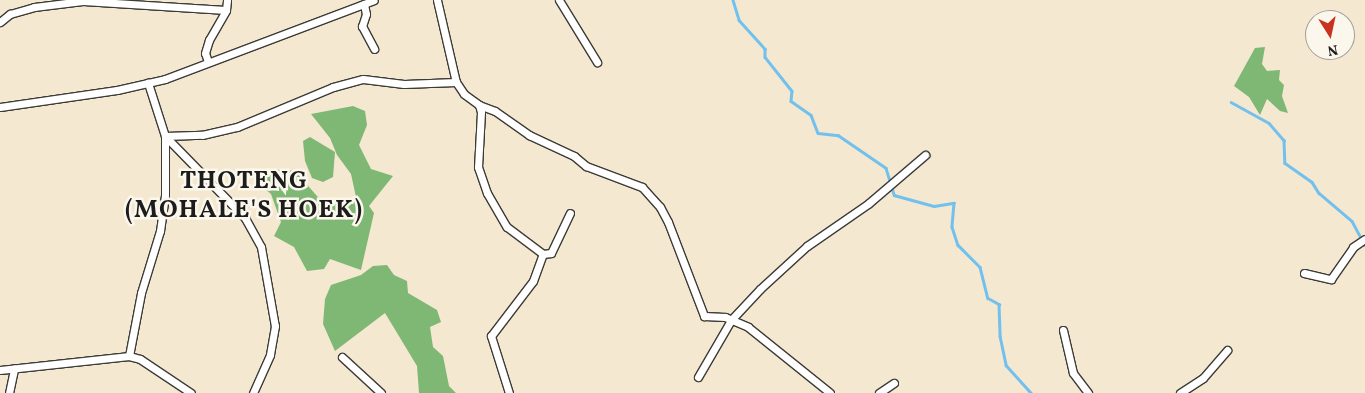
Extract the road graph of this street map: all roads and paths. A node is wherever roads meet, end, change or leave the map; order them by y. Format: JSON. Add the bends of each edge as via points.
{"nodes":[{"id":1,"x":227,"y":0,"type":"edge"},
{"id":2,"x":374,"y":0,"type":"edge"},
{"id":3,"x":437,"y":0,"type":"edge"},
{"id":4,"x":559,"y":0,"type":"edge"},
{"id":5,"x":364,"y":4,"type":"junction"},
{"id":6,"x":226,"y":10,"type":"junction"},
{"id":7,"x":0,"y":22,"type":"edge"},
{"id":8,"x":374,"y":49,"type":"dead end"},
{"id":9,"x":208,"y":62,"type":"junction"},
{"id":10,"x":597,"y":62,"type":"dead end"},
{"id":11,"x":456,"y":82,"type":"junction"},
{"id":12,"x":148,"y":83,"type":"junction"},
{"id":13,"x":479,"y":105,"type":"junction"},
{"id":14,"x":0,"y":107,"type":"edge"},
{"id":15,"x":165,"y":136,"type":"junction"},
{"id":16,"x":925,"y":155,"type":"dead end"},
{"id":17,"x":570,"y":213,"type":"dead end"},
{"id":18,"x":1365,"y":239,"type":"edge"},
{"id":19,"x":544,"y":254,"type":"junction"},
{"id":20,"x":1304,"y":274,"type":"dead end"},
{"id":21,"x":730,"y":320,"type":"junction"},
{"id":22,"x":1063,"y":330,"type":"dead end"},
{"id":23,"x":1227,"y":350,"type":"dead end"},
{"id":24,"x":129,"y":356,"type":"junction"},
{"id":25,"x":342,"y":357,"type":"dead end"},
{"id":26,"x":14,"y":369,"type":"junction"},
{"id":27,"x":0,"y":370,"type":"edge"},
{"id":28,"x":698,"y":376,"type":"dead end"},
{"id":29,"x":894,"y":383,"type":"dead end"},
{"id":30,"x":9,"y":393,"type":"edge"},
{"id":31,"x":191,"y":393,"type":"edge"},
{"id":32,"x":253,"y":393,"type":"edge"},
{"id":33,"x":381,"y":393,"type":"edge"},
{"id":34,"x":509,"y":393,"type":"edge"},
{"id":35,"x":830,"y":393,"type":"edge"},
{"id":36,"x":879,"y":393,"type":"edge"},
{"id":37,"x":1088,"y":393,"type":"edge"},
{"id":38,"x":1180,"y":393,"type":"edge"}],
"edges":[{"from":1,"to":6,"type":"street"},
{"from":2,"to":5,"type":"street"},
{"from":3,"to":11,"type":"street"},
{"from":4,"to":10,"type":"street"},
{"from":5,"to":8,"type":"street","via":[[366,14],[362,26]]},
{"from":5,"to":9,"type":"street"},
{"from":6,"to":7,"type":"street","via":[[83,1],[34,7],[10,14]]},
{"from":6,"to":9,"type":"street","via":[[209,40]]},
{"from":9,"to":12,"type":"street"},
{"from":11,"to":13,"type":"street","via":[[464,94]]},
{"from":11,"to":15,"type":"street","via":[[404,84],[362,79],[333,87],[237,128],[202,135]]},
{"from":12,"to":14,"type":"street"},
{"from":12,"to":15,"type":"street"},
{"from":13,"to":19,"type":"street","via":[[478,167],[487,194],[507,228]]},
{"from":13,"to":21,"type":"street","via":[[574,156],[586,166],[642,186],[668,222],[704,316]]},
{"from":15,"to":24,"type":"street","via":[[165,195],[160,232],[141,293]]},
{"from":15,"to":32,"type":"street","via":[[245,218],[261,247],[275,326],[270,355]]},
{"from":16,"to":21,"type":"street","via":[[869,203],[807,246]]},
{"from":17,"to":19,"type":"street","via":[[551,253]]},
{"from":18,"to":20,"type":"street","via":[[1354,246],[1331,279]]},
{"from":19,"to":34,"type":"street","via":[[533,281],[492,336]]},
{"from":21,"to":28,"type":"street"},
{"from":21,"to":35,"type":"street","via":[[748,327]]},
{"from":22,"to":37,"type":"street","via":[[1073,373]]},
{"from":23,"to":38,"type":"street","via":[[1203,378]]},
{"from":24,"to":26,"type":"street"},
{"from":24,"to":31,"type":"street","via":[[140,359]]},
{"from":25,"to":33,"type":"street"},
{"from":26,"to":27,"type":"street"},
{"from":26,"to":30,"type":"street"},
{"from":29,"to":36,"type":"street"}]}
